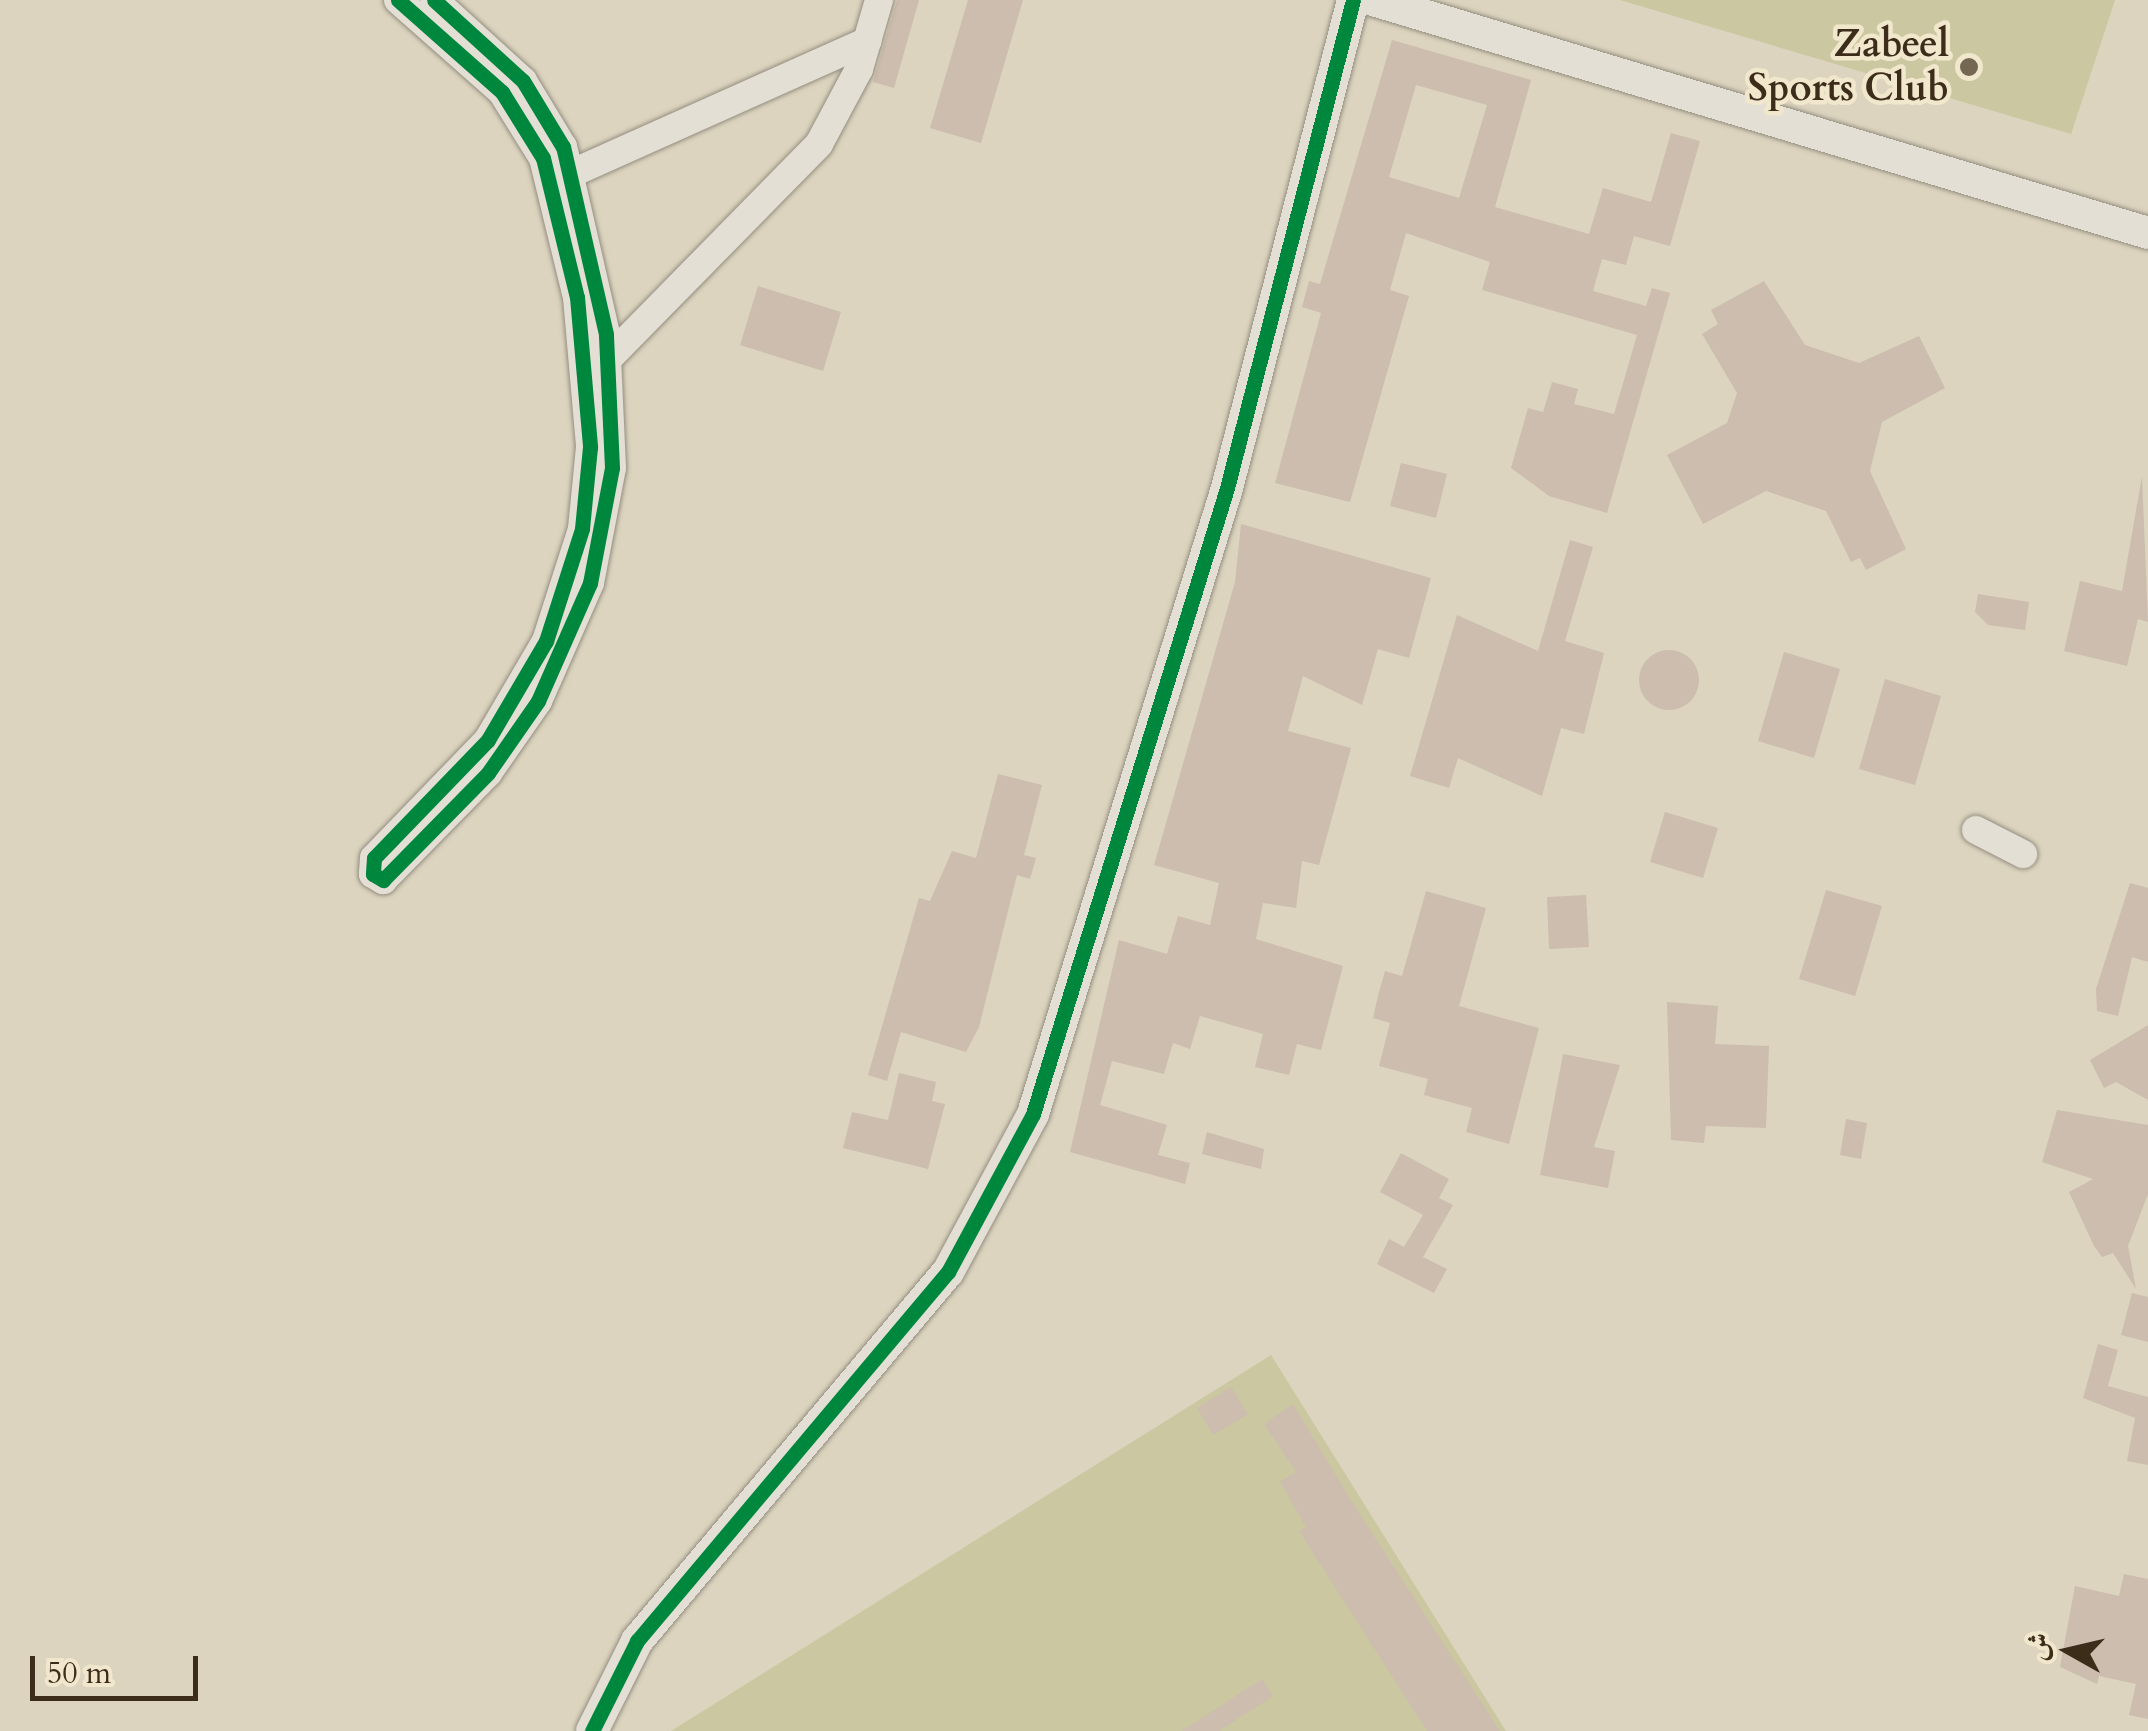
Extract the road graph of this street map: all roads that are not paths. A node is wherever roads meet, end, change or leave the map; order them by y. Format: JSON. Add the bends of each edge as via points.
{"nodes":[{"id":1,"x":398,"y":0,"type":"edge"},
{"id":2,"x":434,"y":0,"type":"edge"},
{"id":3,"x":879,"y":0,"type":"edge"},
{"id":4,"x":1353,"y":0,"type":"edge"},
{"id":5,"x":1373,"y":0,"type":"edge"},
{"id":6,"x":868,"y":41,"type":"junction"},
{"id":7,"x":528,"y":108,"type":"junction"},
{"id":8,"x":562,"y":178,"type":"junction"},
{"id":9,"x":2148,"y":233,"type":"edge"},
{"id":10,"x":610,"y":358,"type":"junction"},
{"id":11,"x":587,"y":380,"type":"junction"},
{"id":12,"x":1976,"y":830,"type":"dead end"},
{"id":13,"x":2023,"y":854,"type":"dead end"},
{"id":14,"x":592,"y":1731,"type":"edge"}],
"edges":[{"from":1,"to":7,"type":"street"},
{"from":2,"to":7,"type":"street"},
{"from":3,"to":6,"type":"street"},
{"from":4,"to":14,"type":"street","via":[[1222,504],[1027,1127],[948,1272],[638,1640]]},
{"from":5,"to":9,"type":"street"},
{"from":6,"to":8,"type":"street"},
{"from":6,"to":10,"type":"street","via":[[810,156]]},
{"from":7,"to":8,"type":"street"},
{"from":8,"to":10,"type":"street"},
{"from":8,"to":11,"type":"street"},
{"from":10,"to":11,"type":"street"},
{"from":10,"to":11,"type":"street","via":[[608,499],[558,663],[488,773],[393,874],[377,878],[374,858],[464,770],[546,641],[582,529]]},
{"from":12,"to":13,"type":"street"}]}
